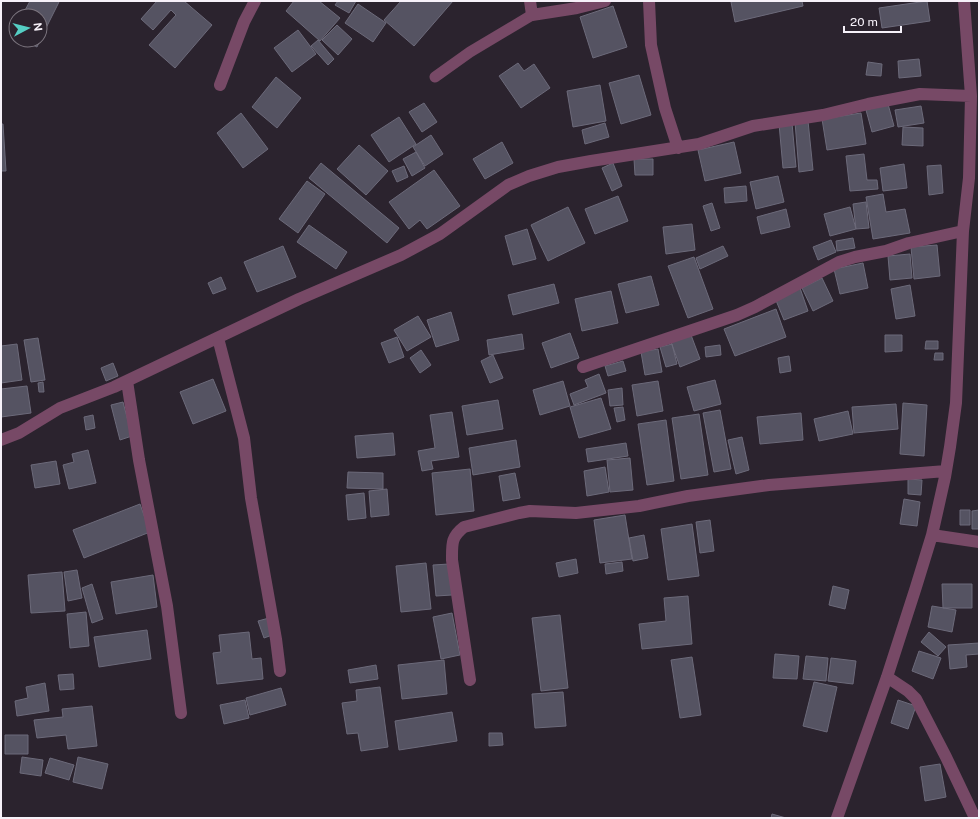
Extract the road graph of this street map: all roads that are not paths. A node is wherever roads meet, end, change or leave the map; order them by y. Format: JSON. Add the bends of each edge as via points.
{"nodes":[{"id":1,"x":255,"y":1,"type":"edge"},
{"id":2,"x":530,"y":1,"type":"edge"},
{"id":3,"x":605,"y":1,"type":"edge"},
{"id":4,"x":649,"y":1,"type":"edge"},
{"id":5,"x":964,"y":1,"type":"edge"},
{"id":6,"x":532,"y":15,"type":"junction"},
{"id":7,"x":435,"y":77,"type":"dead end"},
{"id":8,"x":220,"y":85,"type":"dead end"},
{"id":9,"x":971,"y":96,"type":"junction"},
{"id":10,"x":975,"y":140,"type":"edge"},
{"id":11,"x":678,"y":148,"type":"junction"},
{"id":12,"x":963,"y":231,"type":"junction"},
{"id":13,"x":218,"y":338,"type":"junction"},
{"id":14,"x":583,"y":367,"type":"dead end"},
{"id":15,"x":127,"y":381,"type":"junction"},
{"id":16,"x":1,"y":440,"type":"edge"},
{"id":17,"x":946,"y":471,"type":"junction"},
{"id":18,"x":932,"y":535,"type":"junction"},
{"id":19,"x":979,"y":542,"type":"edge"},
{"id":20,"x":280,"y":671,"type":"dead end"},
{"id":21,"x":887,"y":677,"type":"junction"},
{"id":22,"x":470,"y":680,"type":"dead end"},
{"id":23,"x":181,"y":713,"type":"dead end"},
{"id":24,"x":837,"y":818,"type":"edge"},
{"id":25,"x":975,"y":818,"type":"edge"}],
"edges":[{"from":1,"to":8,"type":"street","via":[[244,22]]},
{"from":2,"to":6,"type":"street"},
{"from":3,"to":6,"type":"street"},
{"from":4,"to":11,"type":"street","via":[[651,45],[665,108]]},
{"from":5,"to":9,"type":"street"},
{"from":6,"to":7,"type":"lane","via":[[470,52]]},
{"from":9,"to":10,"type":"street"},
{"from":9,"to":11,"type":"street","via":[[920,94],[823,115],[753,126],[715,140]]},
{"from":10,"to":12,"type":"street"},
{"from":11,"to":13,"type":"street","via":[[558,167],[529,176],[508,185],[440,234],[401,255],[299,299]]},
{"from":12,"to":14,"type":"street","via":[[839,262],[737,315]]},
{"from":12,"to":17,"type":"street","via":[[956,403]]},
{"from":13,"to":15,"type":"street"},
{"from":13,"to":20,"type":"street","via":[[244,438],[251,498]]},
{"from":15,"to":16,"type":"street","via":[[60,408],[19,433]]},
{"from":15,"to":23,"type":"street","via":[[139,460],[167,606]]},
{"from":17,"to":18,"type":"street"},
{"from":17,"to":22,"type":"street","via":[[769,485],[576,513],[519,512],[464,527],[457,532],[452,545],[454,577]]},
{"from":18,"to":19,"type":"street"},
{"from":18,"to":21,"type":"street"},
{"from":21,"to":24,"type":"street"},
{"from":21,"to":25,"type":"street","via":[[916,699]]}]}
